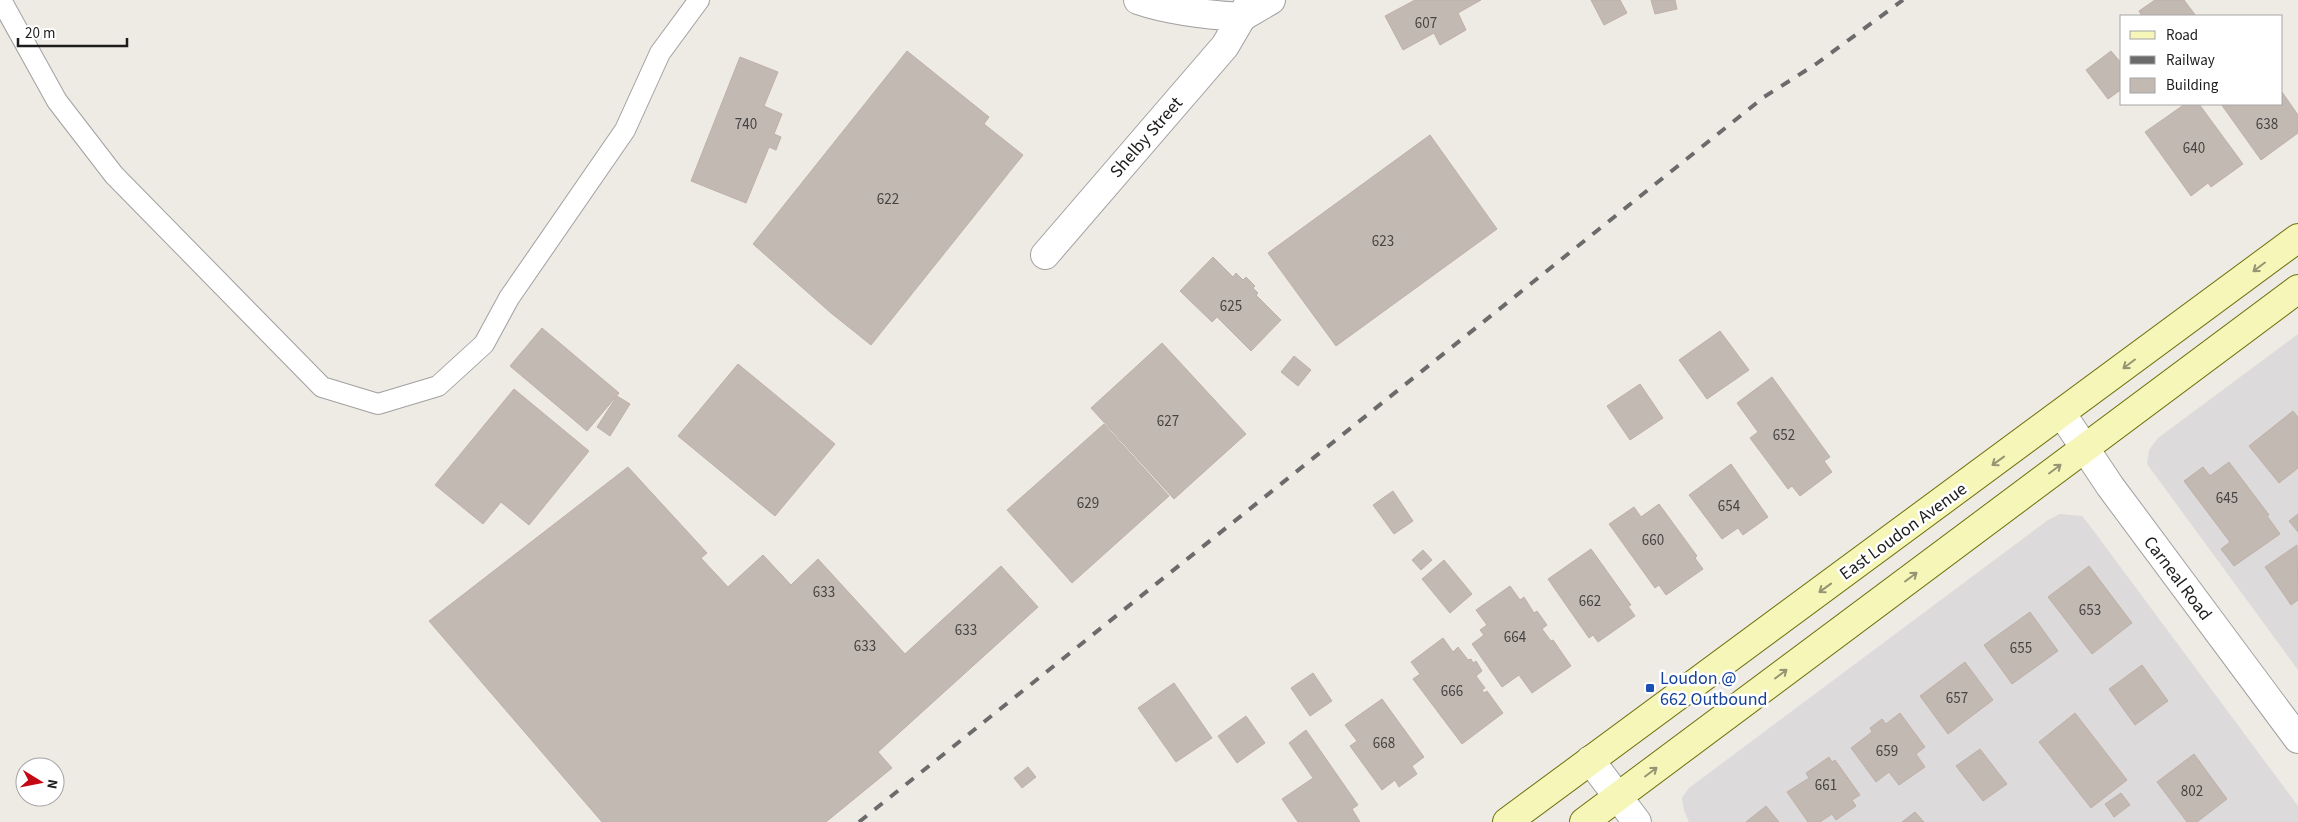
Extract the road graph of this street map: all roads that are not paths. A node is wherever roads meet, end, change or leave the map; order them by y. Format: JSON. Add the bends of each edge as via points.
{"nodes":[{"id":1,"x":1,"y":0,"type":"edge"},
{"id":2,"x":700,"y":0,"type":"edge"},
{"id":3,"x":1138,"y":0,"type":"edge"},
{"id":4,"x":1271,"y":0,"type":"edge"},
{"id":5,"x":1246,"y":8,"type":"edge"},
{"id":6,"x":2298,"y":238,"type":"edge"},
{"id":7,"x":1045,"y":255,"type":"dead end"},
{"id":8,"x":2298,"y":289,"type":"edge"},
{"id":9,"x":2062,"y":414,"type":"junction"},
{"id":10,"x":2084,"y":447,"type":"junction"},
{"id":11,"x":2298,"y":739,"type":"edge"},
{"id":12,"x":1590,"y":760,"type":"junction"},
{"id":13,"x":1618,"y":797,"type":"junction"},
{"id":14,"x":1507,"y":822,"type":"edge"},
{"id":15,"x":1584,"y":822,"type":"edge"},
{"id":16,"x":1637,"y":822,"type":"edge"}],
"edges":[{"from":1,"to":2,"type":"lane","via":[[57,102],[114,175],[322,387],[378,404],[438,386],[484,344],[509,298],[625,130],[660,53]]},
{"from":3,"to":5,"type":"street","via":[[1218,16]]},
{"from":4,"to":5,"type":"street"},
{"from":5,"to":7,"type":"street","name":"Shelby Street","via":[[1225,46]]},
{"from":6,"to":9,"type":"main road","name":"East Loudon Avenue","one_way":true},
{"from":8,"to":10,"type":"main road"},
{"from":9,"to":10,"type":"street","name":"Carneal Road"},
{"from":9,"to":12,"type":"main road","name":"East Loudon Avenue","one_way":true},
{"from":10,"to":11,"type":"street","name":"Carneal Road"},
{"from":13,"to":10,"type":"main road","one_way":true},
{"from":12,"to":13,"type":"street"},
{"from":12,"to":14,"type":"main road","name":"East Loudon Avenue"},
{"from":13,"to":15,"type":"main road"},
{"from":13,"to":16,"type":"street"}]}
